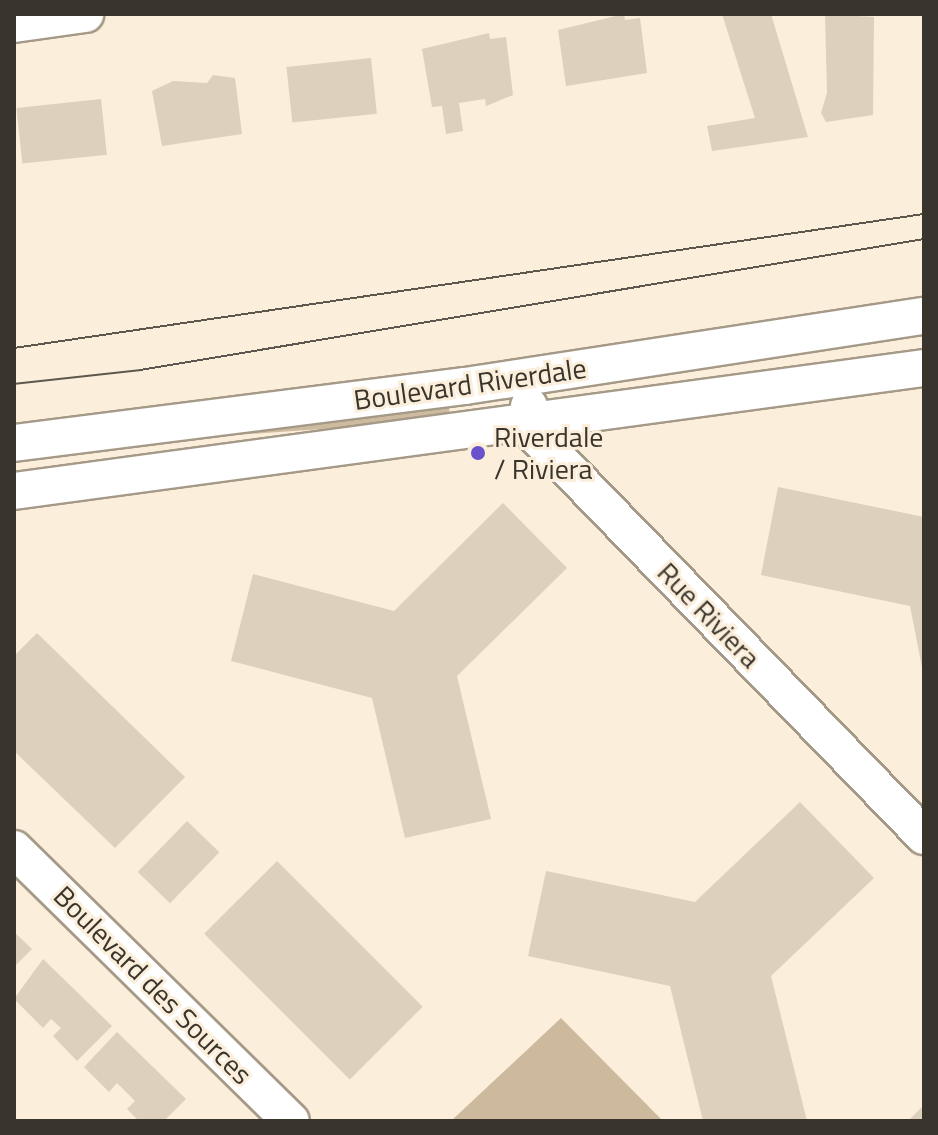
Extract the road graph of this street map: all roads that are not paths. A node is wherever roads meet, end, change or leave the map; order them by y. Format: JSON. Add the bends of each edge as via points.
{"nodes":[{"id":1,"x":85,"y":14,"type":"edge"},
{"id":2,"x":14,"y":24,"type":"edge"},
{"id":3,"x":924,"y":316,"type":"edge"},
{"id":4,"x":924,"y":368,"type":"edge"},
{"id":5,"x":524,"y":377,"type":"junction"},
{"id":6,"x":533,"y":425,"type":"junction"},
{"id":7,"x":14,"y":443,"type":"edge"},
{"id":8,"x":14,"y":491,"type":"edge"},
{"id":9,"x":924,"y":836,"type":"edge"},
{"id":10,"x":14,"y":849,"type":"edge"},
{"id":11,"x":291,"y":1121,"type":"edge"}],
"edges":[{"from":1,"to":2,"type":"street"},
{"from":3,"to":5,"type":"street","name":"Boulevard Riverdale"},
{"from":4,"to":6,"type":"street","name":"Boulevard Riverdale"},
{"from":5,"to":6,"type":"street"},
{"from":5,"to":7,"type":"street","name":"Boulevard Riverdale"},
{"from":6,"to":8,"type":"street","name":"Boulevard Riverdale"},
{"from":6,"to":9,"type":"street","name":"Rue Riviera"},
{"from":10,"to":11,"type":"street","name":"Boulevard des Sources"}]}
